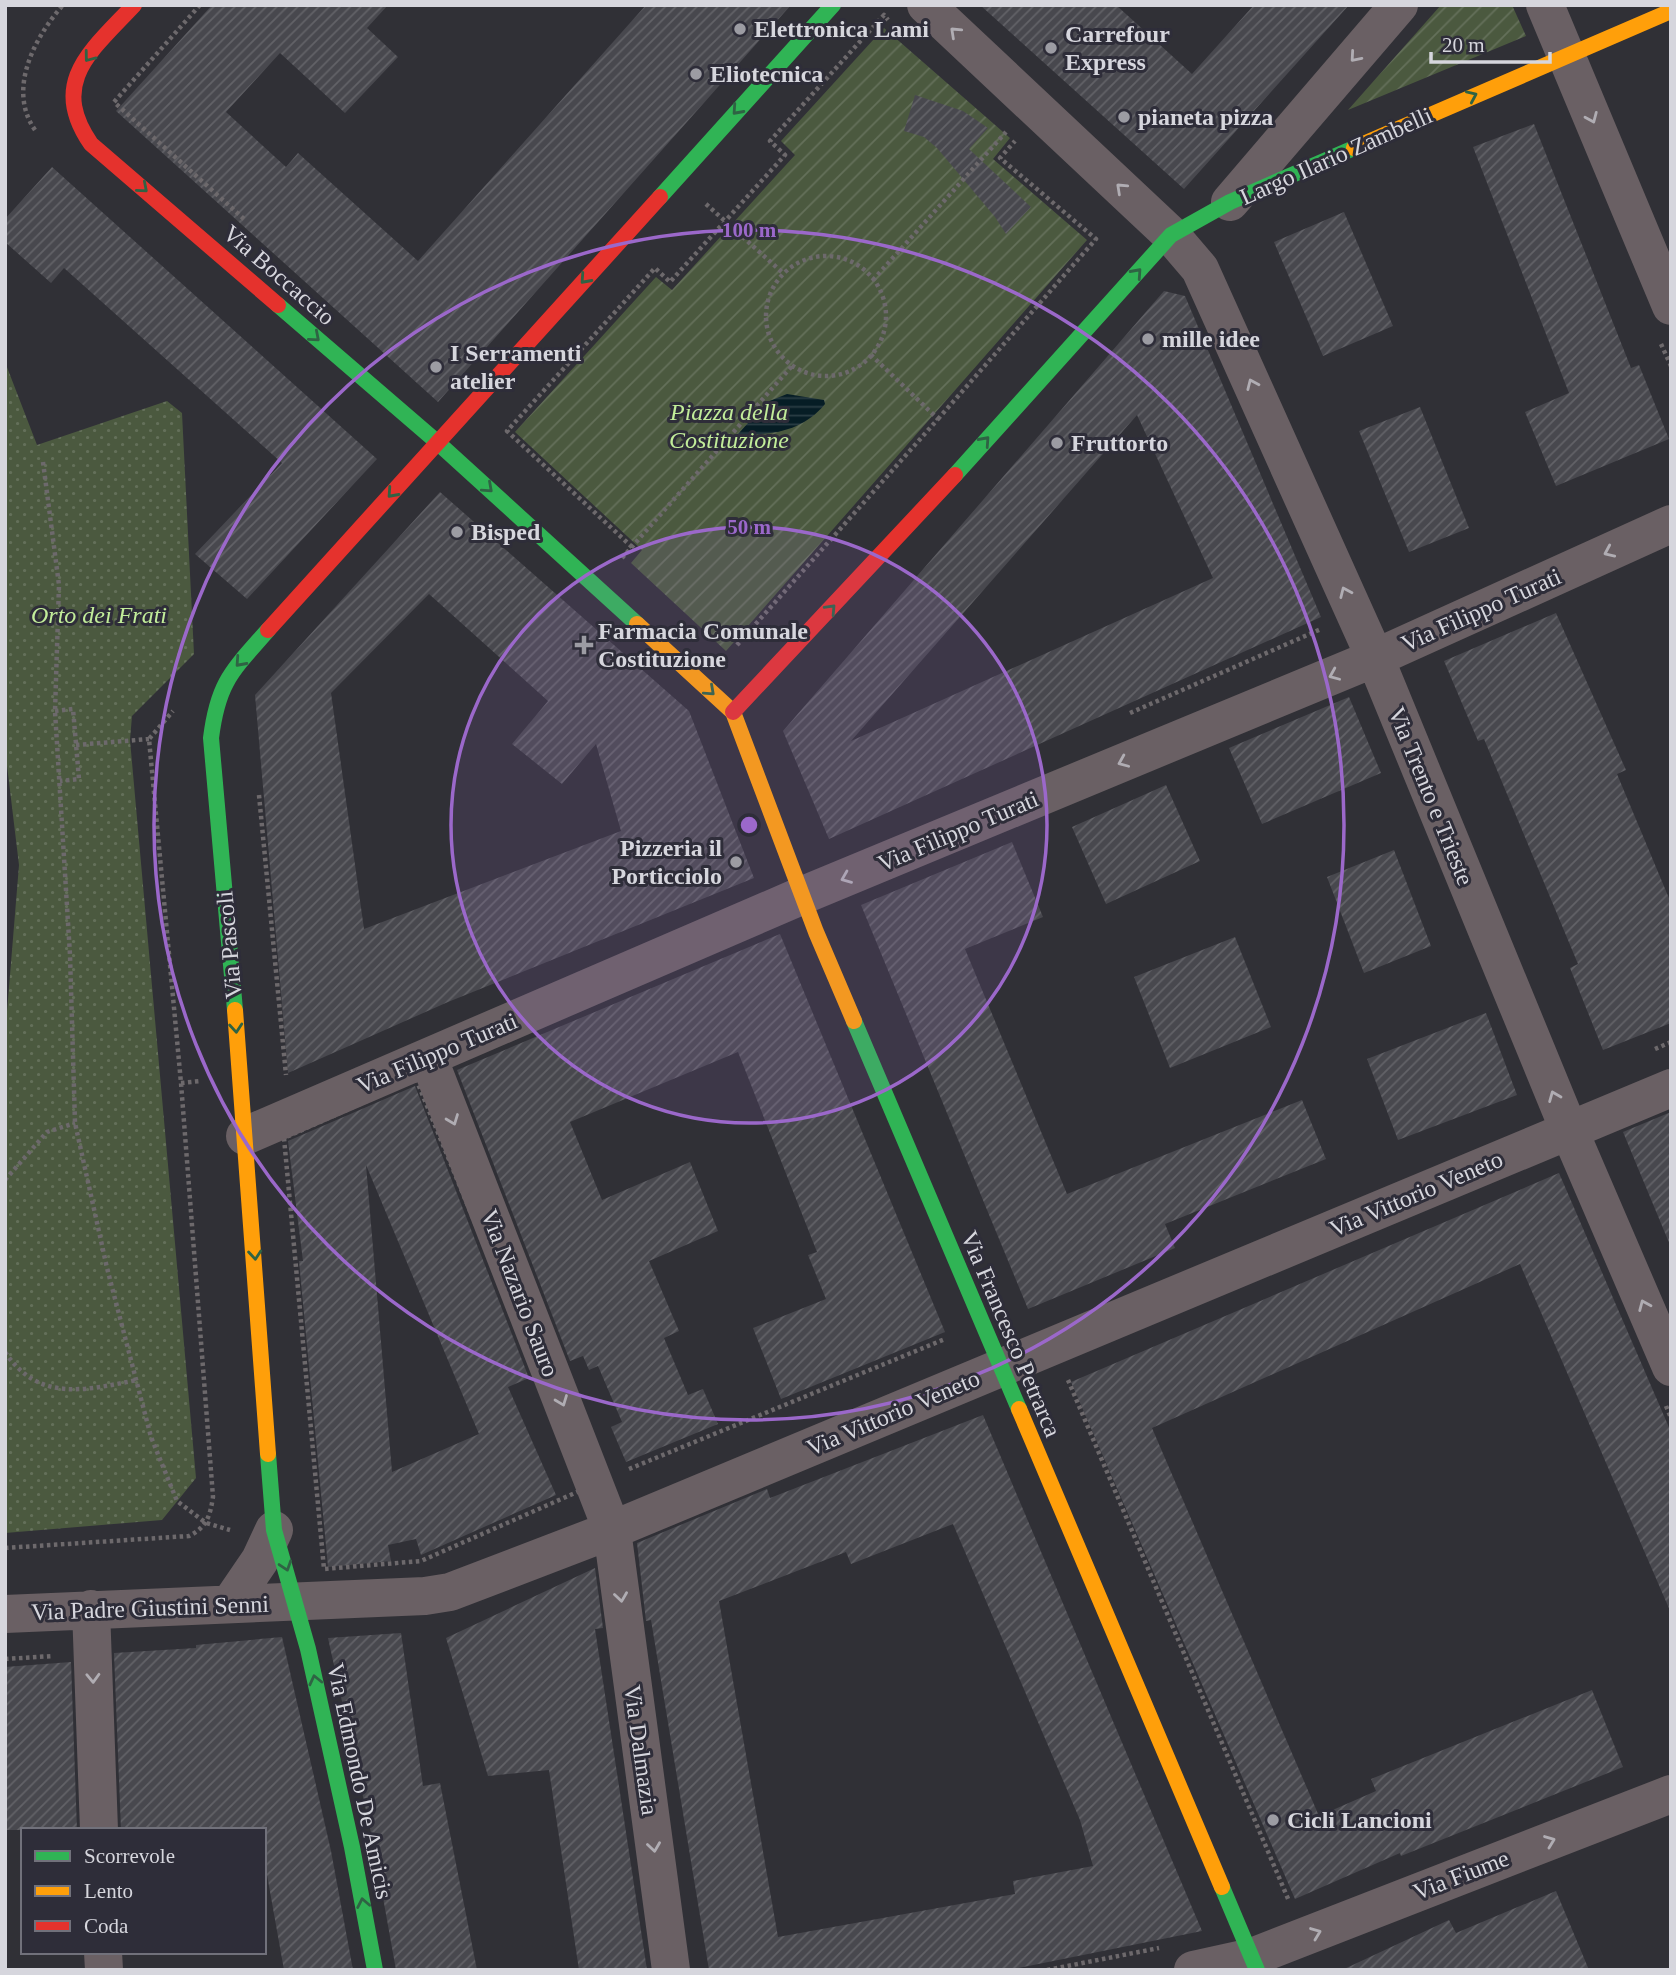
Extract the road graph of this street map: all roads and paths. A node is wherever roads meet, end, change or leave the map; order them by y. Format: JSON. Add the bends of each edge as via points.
{"nodes":[{"id":1,"x":63,"y":5,"type":"edge"},
{"id":2,"x":134,"y":5,"type":"edge"},
{"id":3,"x":200,"y":5,"type":"edge"},
{"id":4,"x":833,"y":5,"type":"edge"},
{"id":5,"x":926,"y":5,"type":"edge"},
{"id":6,"x":1399,"y":5,"type":"edge"},
{"id":7,"x":1545,"y":5,"type":"edge"},
{"id":8,"x":1671,"y":11,"type":"edge"},
{"id":9,"x":893,"y":24,"type":"dead end"},
{"id":10,"x":39,"y":38,"type":"dead end"},
{"id":11,"x":1566,"y":55,"type":"junction"},
{"id":12,"x":1009,"y":129,"type":"dead end"},
{"id":13,"x":1000,"y":158,"type":"dead end"},
{"id":14,"x":676,"y":177,"type":"junction"},
{"id":15,"x":1230,"y":202,"type":"junction"},
{"id":16,"x":245,"y":220,"type":"dead end"},
{"id":17,"x":725,"y":221,"type":"junction"},
{"id":18,"x":1171,"y":235,"type":"junction"},
{"id":19,"x":784,"y":274,"type":"junction"},
{"id":20,"x":873,"y":280,"type":"junction"},
{"id":21,"x":1671,"y":306,"type":"edge"},
{"id":22,"x":871,"y":355,"type":"junction"},
{"id":23,"x":792,"y":366,"type":"junction"},
{"id":24,"x":938,"y":419,"type":"junction"},
{"id":25,"x":437,"y":442,"type":"junction"},
{"id":26,"x":43,"y":462,"type":"dead end"},
{"id":27,"x":1671,"y":524,"type":"edge"},
{"id":28,"x":632,"y":547,"type":"junction"},
{"id":29,"x":631,"y":568,"type":"dead end"},
{"id":30,"x":1332,"y":624,"type":"dead end"},
{"id":31,"x":736,"y":647,"type":"dead end"},
{"id":32,"x":1375,"y":658,"type":"junction"},
{"id":33,"x":55,"y":711,"type":"junction"},
{"id":34,"x":733,"y":712,"type":"junction"},
{"id":35,"x":1117,"y":719,"type":"dead end"},
{"id":36,"x":149,"y":738,"type":"dead end"},
{"id":37,"x":76,"y":746,"type":"junction"},
{"id":38,"x":60,"y":781,"type":"junction"},
{"id":39,"x":258,"y":786,"type":"dead end"},
{"id":40,"x":801,"y":896,"type":"junction"},
{"id":41,"x":1671,"y":1042,"type":"edge"},
{"id":42,"x":1646,"y":1052,"type":"dead end"},
{"id":43,"x":428,"y":1057,"type":"junction"},
{"id":44,"x":290,"y":1076,"type":"dead end"},
{"id":45,"x":1671,"y":1088,"type":"edge"},
{"id":46,"x":75,"y":1123,"type":"junction"},
{"id":47,"x":1569,"y":1130,"type":"junction"},
{"id":48,"x":245,"y":1136,"type":"junction"},
{"id":49,"x":5,"y":1180,"type":"edge"},
{"id":50,"x":946,"y":1339,"type":"dead end"},
{"id":51,"x":5,"y":1352,"type":"edge"},
{"id":52,"x":1671,"y":1367,"type":"edge"},
{"id":53,"x":1001,"y":1368,"type":"junction"},
{"id":54,"x":1067,"y":1378,"type":"dead end"},
{"id":55,"x":137,"y":1380,"type":"junction"},
{"id":56,"x":1665,"y":1405,"type":"dead end"},
{"id":57,"x":1671,"y":1418,"type":"edge"},
{"id":58,"x":623,"y":1471,"type":"dead end"},
{"id":59,"x":584,"y":1489,"type":"joint"},
{"id":60,"x":612,"y":1530,"type":"junction"},
{"id":61,"x":257,"y":1532,"type":"junction"},
{"id":62,"x":296,"y":1602,"type":"junction"},
{"id":63,"x":230,"y":1604,"type":"junction"},
{"id":64,"x":91,"y":1609,"type":"junction"},
{"id":65,"x":5,"y":1614,"type":"edge"},
{"id":66,"x":66,"y":1656,"type":"dead end"},
{"id":67,"x":5,"y":1659,"type":"edge"},
{"id":68,"x":1671,"y":1794,"type":"edge"},
{"id":69,"x":99,"y":1828,"type":"edge"},
{"id":70,"x":1292,"y":1908,"type":"dead end"},
{"id":71,"x":1179,"y":1958,"type":"edge"},
{"id":72,"x":1255,"y":1964,"type":"edge"},
{"id":73,"x":375,"y":1970,"type":"edge"},
{"id":74,"x":671,"y":1970,"type":"edge"},
{"id":75,"x":1047,"y":1970,"type":"edge"}],
"edges":[{"from":1,"to":10,"type":"path"},
{"from":2,"to":25,"type":"street","name":"Via Boccaccio","one_way":true,"via":[[88,57],[72,86],[74,115],[91,144]]},
{"from":3,"to":16,"type":"path","via":[[114,102]]},
{"from":4,"to":14,"type":"street","one_way":true},
{"from":18,"to":5,"type":"street","one_way":true},
{"from":6,"to":15,"type":"street","name":"Largo Ilario Zambelli","one_way":true},
{"from":7,"to":11,"type":"street"},
{"from":8,"to":11,"type":"street","name":"Largo Ilario Zambelli"},
{"from":9,"to":17,"type":"path","via":[[884,15],[770,141],[786,155]]},
{"from":15,"to":11,"type":"street","name":"Largo Ilario Zambelli","one_way":true},
{"from":11,"to":21,"type":"street","one_way":true},
{"from":12,"to":20,"type":"path"},
{"from":13,"to":24,"type":"path","via":[[1096,239]]},
{"from":14,"to":17,"type":"path"},
{"from":14,"to":25,"type":"street","one_way":true},
{"from":15,"to":18,"type":"street"},
{"from":17,"to":19,"type":"path"},
{"from":17,"to":28,"type":"path","via":[[670,282],[655,268],[508,431]]},
{"from":32,"to":18,"type":"street","name":"Via Trento e Trieste","one_way":true,"via":[[1200,269]]},
{"from":34,"to":18,"type":"street","one_way":true,"via":[[905,530]]},
{"from":19,"to":20,"type":"path","via":[[797,263],[830,256],[846,260]]},
{"from":19,"to":23,"type":"path","via":[[773,288],[766,322],[779,354]]},
{"from":20,"to":22,"type":"path","via":[[882,294],[885,326]]},
{"from":22,"to":23,"type":"path","via":[[842,374],[825,376]]},
{"from":22,"to":24,"type":"path"},
{"from":23,"to":28,"type":"path"},
{"from":24,"to":31,"type":"path"},
{"from":25,"to":34,"type":"street","one_way":true},
{"from":25,"to":48,"type":"street","name":"Via Pascoli","one_way":true,"via":[[227,676],[215,704],[211,738]]},
{"from":26,"to":33,"type":"path","via":[[58,585]]},
{"from":27,"to":32,"type":"street","name":"Via Filippo Turati","one_way":true},
{"from":28,"to":29,"type":"path","via":[[622,559]]},
{"from":30,"to":35,"type":"path"},
{"from":32,"to":40,"type":"street","name":"Via Filippo Turati","one_way":true},
{"from":47,"to":32,"type":"street","name":"Via Trento e Trieste","one_way":true},
{"from":33,"to":37,"type":"path","via":[[73,709]]},
{"from":33,"to":38,"type":"path"},
{"from":34,"to":40,"type":"street","name":"Via Francesco Petrarca"},
{"from":36,"to":37,"type":"path"},
{"from":37,"to":38,"type":"path","via":[[79,779]]},
{"from":38,"to":46,"type":"path"},
{"from":39,"to":44,"type":"path","via":[[286,1077]]},
{"from":40,"to":43,"type":"street","name":"Via Filippo Turati"},
{"from":40,"to":53,"type":"street","name":"Via Francesco Petrarca"},
{"from":41,"to":42,"type":"path"},
{"from":43,"to":48,"type":"street","name":"Via Filippo Turati"},
{"from":43,"to":60,"type":"street","name":"Via Nazario Sauro","one_way":true},
{"from":45,"to":47,"type":"street","name":"Via Vittorio Veneto"},
{"from":46,"to":49,"type":"path","via":[[47,1132]]},
{"from":46,"to":55,"type":"path"},
{"from":52,"to":47,"type":"street","name":"Via Trento e Trieste","one_way":true},
{"from":47,"to":53,"type":"street","name":"Via Vittorio Veneto"},
{"from":48,"to":61,"type":"street","name":"Via Pascoli","one_way":true},
{"from":50,"to":58,"type":"path"},
{"from":51,"to":55,"type":"path","via":[[41,1386],[81,1391]]},
{"from":53,"to":60,"type":"street","name":"Via Vittorio Veneto"},
{"from":53,"to":72,"type":"street","name":"Via Francesco Petrarca"},
{"from":54,"to":70,"type":"path"},
{"from":55,"to":61,"type":"path","via":[[151,1437],[177,1501],[206,1523]]},
{"from":56,"to":57,"type":"path"},
{"from":59,"to":59,"type":"path","via":[[421,1561],[324,1569],[284,1138],[416,1079]]},
{"from":60,"to":62,"type":"street","name":"Via Vittorio Veneto","via":[[450,1592]]},
{"from":60,"to":74,"type":"street","name":"Via Dalmazia","one_way":true},
{"from":61,"to":62,"type":"street","name":"Via Pascoli","one_way":true},
{"from":61,"to":63,"type":"street","name":"Via Pascoli","via":[[260,1560]]},
{"from":62,"to":63,"type":"street","name":"Via Padre Giustini Senni"},
{"from":73,"to":62,"type":"street","name":"Via Edmondo De Amicis","one_way":true},
{"from":63,"to":64,"type":"street","name":"Via Padre Giustini Senni"},
{"from":64,"to":65,"type":"street","name":"Via Padre Giustini Senni"},
{"from":64,"to":69,"type":"street","one_way":true},
{"from":66,"to":67,"type":"path"},
{"from":72,"to":68,"type":"street","name":"Via Fiume","one_way":true},
{"from":71,"to":72,"type":"street","name":"Via Fiume"},
{"from":71,"to":75,"type":"path"}]}
